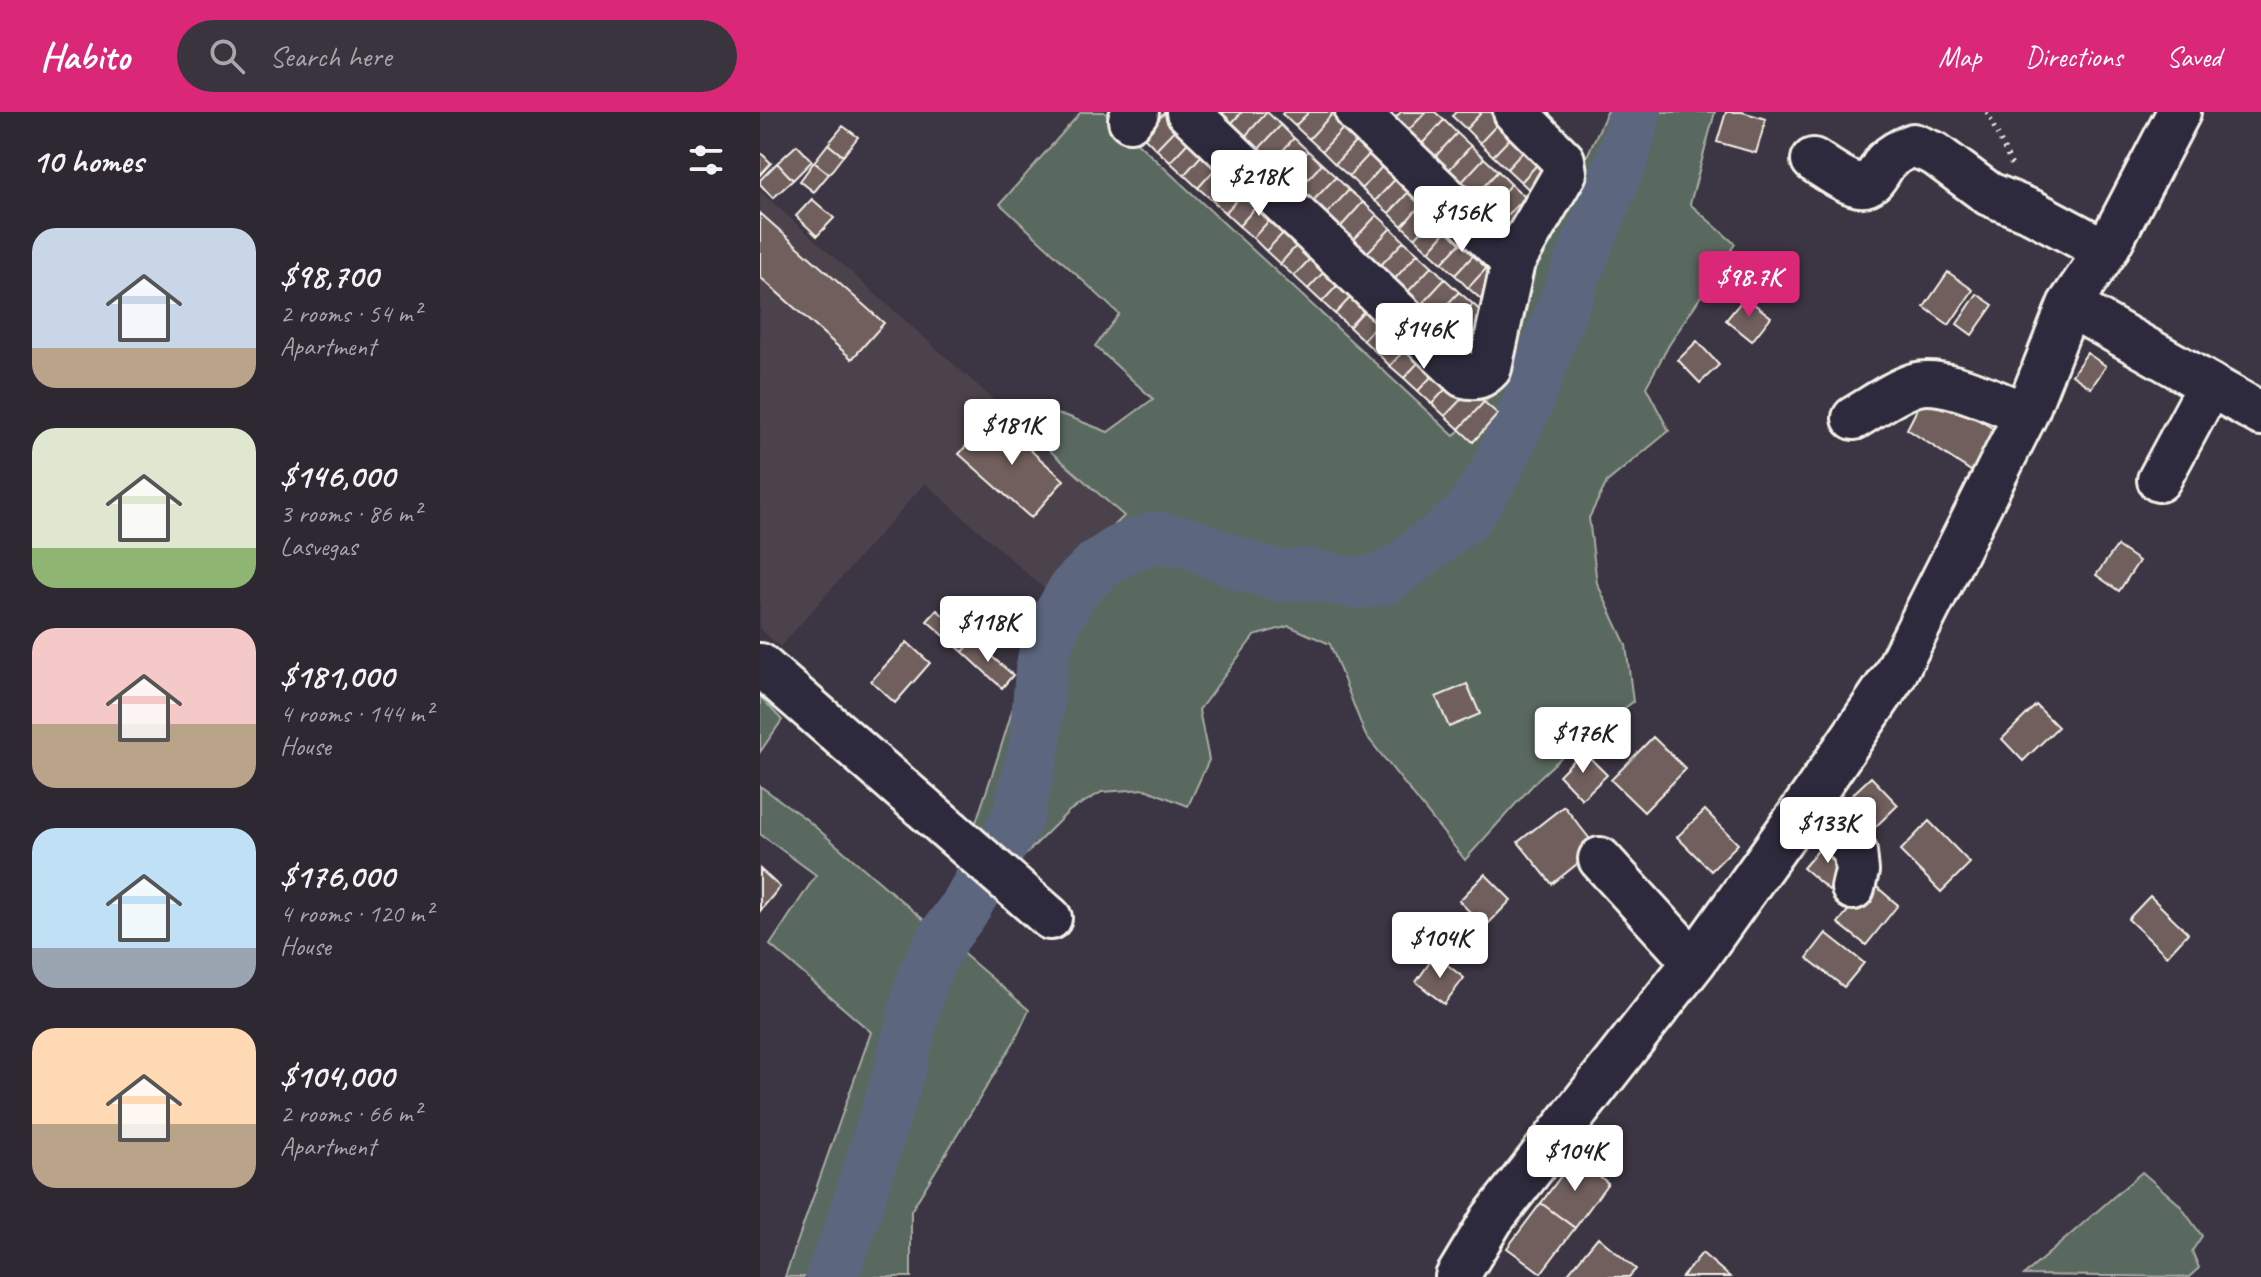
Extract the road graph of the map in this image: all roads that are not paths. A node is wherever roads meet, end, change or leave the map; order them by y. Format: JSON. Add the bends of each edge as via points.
{"nodes":[{"id":1,"x":1188,"y":112,"type":"edge"},
{"id":2,"x":1357,"y":112,"type":"edge"},
{"id":3,"x":1515,"y":112,"type":"edge"},
{"id":4,"x":2179,"y":112,"type":"edge"},
{"id":5,"x":1813,"y":160,"type":"dead end"},
{"id":6,"x":2106,"y":251,"type":"junction"},
{"id":7,"x":1513,"y":262,"type":"junction"},
{"id":8,"x":2069,"y":305,"type":"junction"},
{"id":9,"x":2210,"y":385,"type":"junction"},
{"id":10,"x":2026,"y":414,"type":"junction"},
{"id":11,"x":2261,"y":414,"type":"edge"},
{"id":12,"x":1854,"y":418,"type":"dead end"},
{"id":13,"x":2159,"y":480,"type":"dead end"},
{"id":14,"x":760,"y":665,"type":"edge"},
{"id":15,"x":1811,"y":798,"type":"junction"},
{"id":16,"x":1600,"y":859,"type":"dead end"},
{"id":17,"x":1853,"y":888,"type":"dead end"},
{"id":18,"x":1050,"y":918,"type":"dead end"},
{"id":19,"x":1694,"y":962,"type":"junction"},
{"id":20,"x":1457,"y":1277,"type":"edge"}],
"edges":[{"from":1,"to":7,"type":"street","via":[[1464,376],[1484,376],[1490,368]]},
{"from":2,"to":7,"type":"street"},
{"from":3,"to":7,"type":"street","via":[[1563,160],[1565,173]]},
{"from":4,"to":6,"type":"street"},
{"from":5,"to":6,"type":"street","via":[[1858,185],[1866,184],[1899,150],[1913,145],[1935,154],[1989,194]]},
{"from":6,"to":8,"type":"street"},
{"from":8,"to":9,"type":"street"},
{"from":8,"to":10,"type":"street"},
{"from":9,"to":11,"type":"street"},
{"from":9,"to":13,"type":"street"},
{"from":10,"to":12,"type":"street","via":[[1930,383],[1914,385]]},
{"from":10,"to":15,"type":"street","via":[[1894,676]]},
{"from":14,"to":18,"type":"street"},
{"from":15,"to":17,"type":"street","via":[[1855,852]]},
{"from":15,"to":19,"type":"street"},
{"from":16,"to":19,"type":"street"},
{"from":19,"to":20,"type":"street","via":[[1492,1219]]}]}
